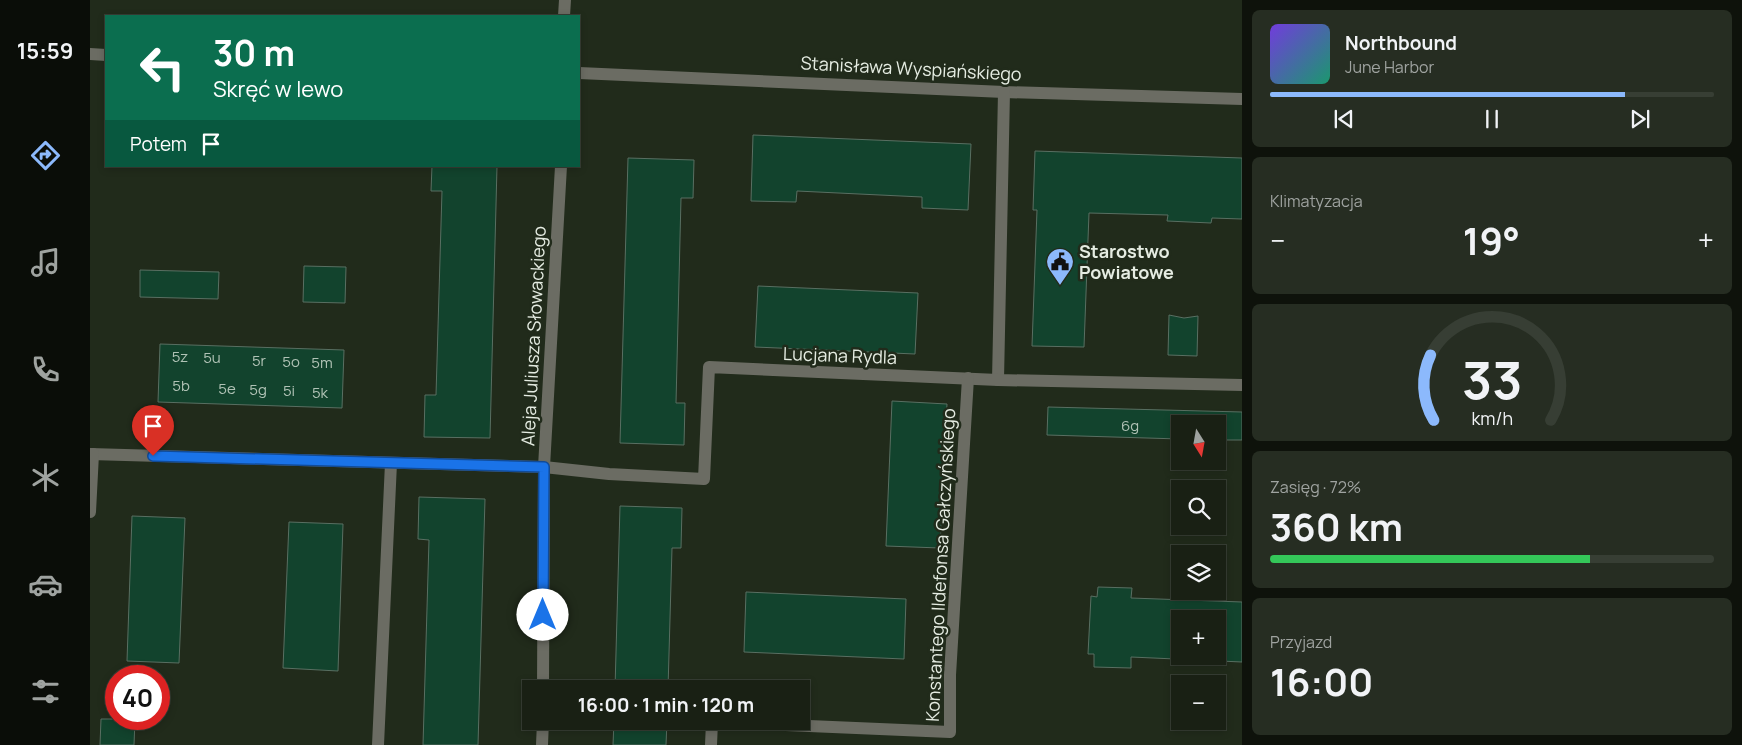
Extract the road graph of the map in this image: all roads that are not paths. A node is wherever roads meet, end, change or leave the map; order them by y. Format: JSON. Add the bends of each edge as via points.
{"nodes":[{"id":1,"x":565,"y":0,"type":"edge"},
{"id":2,"x":564,"y":15,"type":"edge"},
{"id":3,"x":90,"y":54,"type":"edge"},
{"id":4,"x":105,"y":55,"type":"edge"},
{"id":5,"x":580,"y":73,"type":"edge"},
{"id":6,"x":1004,"y":92,"type":"junction"},
{"id":7,"x":1242,"y":100,"type":"edge"},
{"id":8,"x":561,"y":167,"type":"edge"},
{"id":9,"x":968,"y":378,"type":"junction"},
{"id":10,"x":998,"y":380,"type":"junction"},
{"id":11,"x":1242,"y":385,"type":"edge"},
{"id":12,"x":92,"y":454,"type":"edge"},
{"id":13,"x":391,"y":463,"type":"junction"},
{"id":14,"x":544,"y":467,"type":"junction"},
{"id":15,"x":90,"y":512,"type":"edge"},
{"id":16,"x":543,"y":680,"type":"edge"},
{"id":17,"x":542,"y":730,"type":"edge"},
{"id":18,"x":378,"y":745,"type":"edge"},
{"id":19,"x":542,"y":745,"type":"edge"},
{"id":20,"x":711,"y":745,"type":"edge"}],
"edges":[{"from":1,"to":2,"type":"street"},
{"from":3,"to":4,"type":"street"},
{"from":5,"to":6,"type":"street","name":"Stanisława Wyspiańskiego"},
{"from":6,"to":7,"type":"street","name":"Stanisława Wyspiańskiego"},
{"from":6,"to":10,"type":"street"},
{"from":8,"to":14,"type":"street","name":"Aleja Juliusza Słowackiego"},
{"from":9,"to":10,"type":"street","name":"Lucjana Rydla"},
{"from":9,"to":14,"type":"street","name":"Lucjana Rydla","via":[[709,368],[704,479]]},
{"from":9,"to":20,"type":"street","name":"Konstantego Ildefonsa Gałczyńskiego","via":[[950,732],[712,722]]},
{"from":10,"to":11,"type":"street","name":"Lucjana Rydla"},
{"from":12,"to":13,"type":"street"},
{"from":12,"to":15,"type":"street"},
{"from":13,"to":14,"type":"street"},
{"from":13,"to":18,"type":"street"},
{"from":14,"to":16,"type":"street","name":"Aleja Juliusza Słowackiego"},
{"from":17,"to":19,"type":"street"}]}
